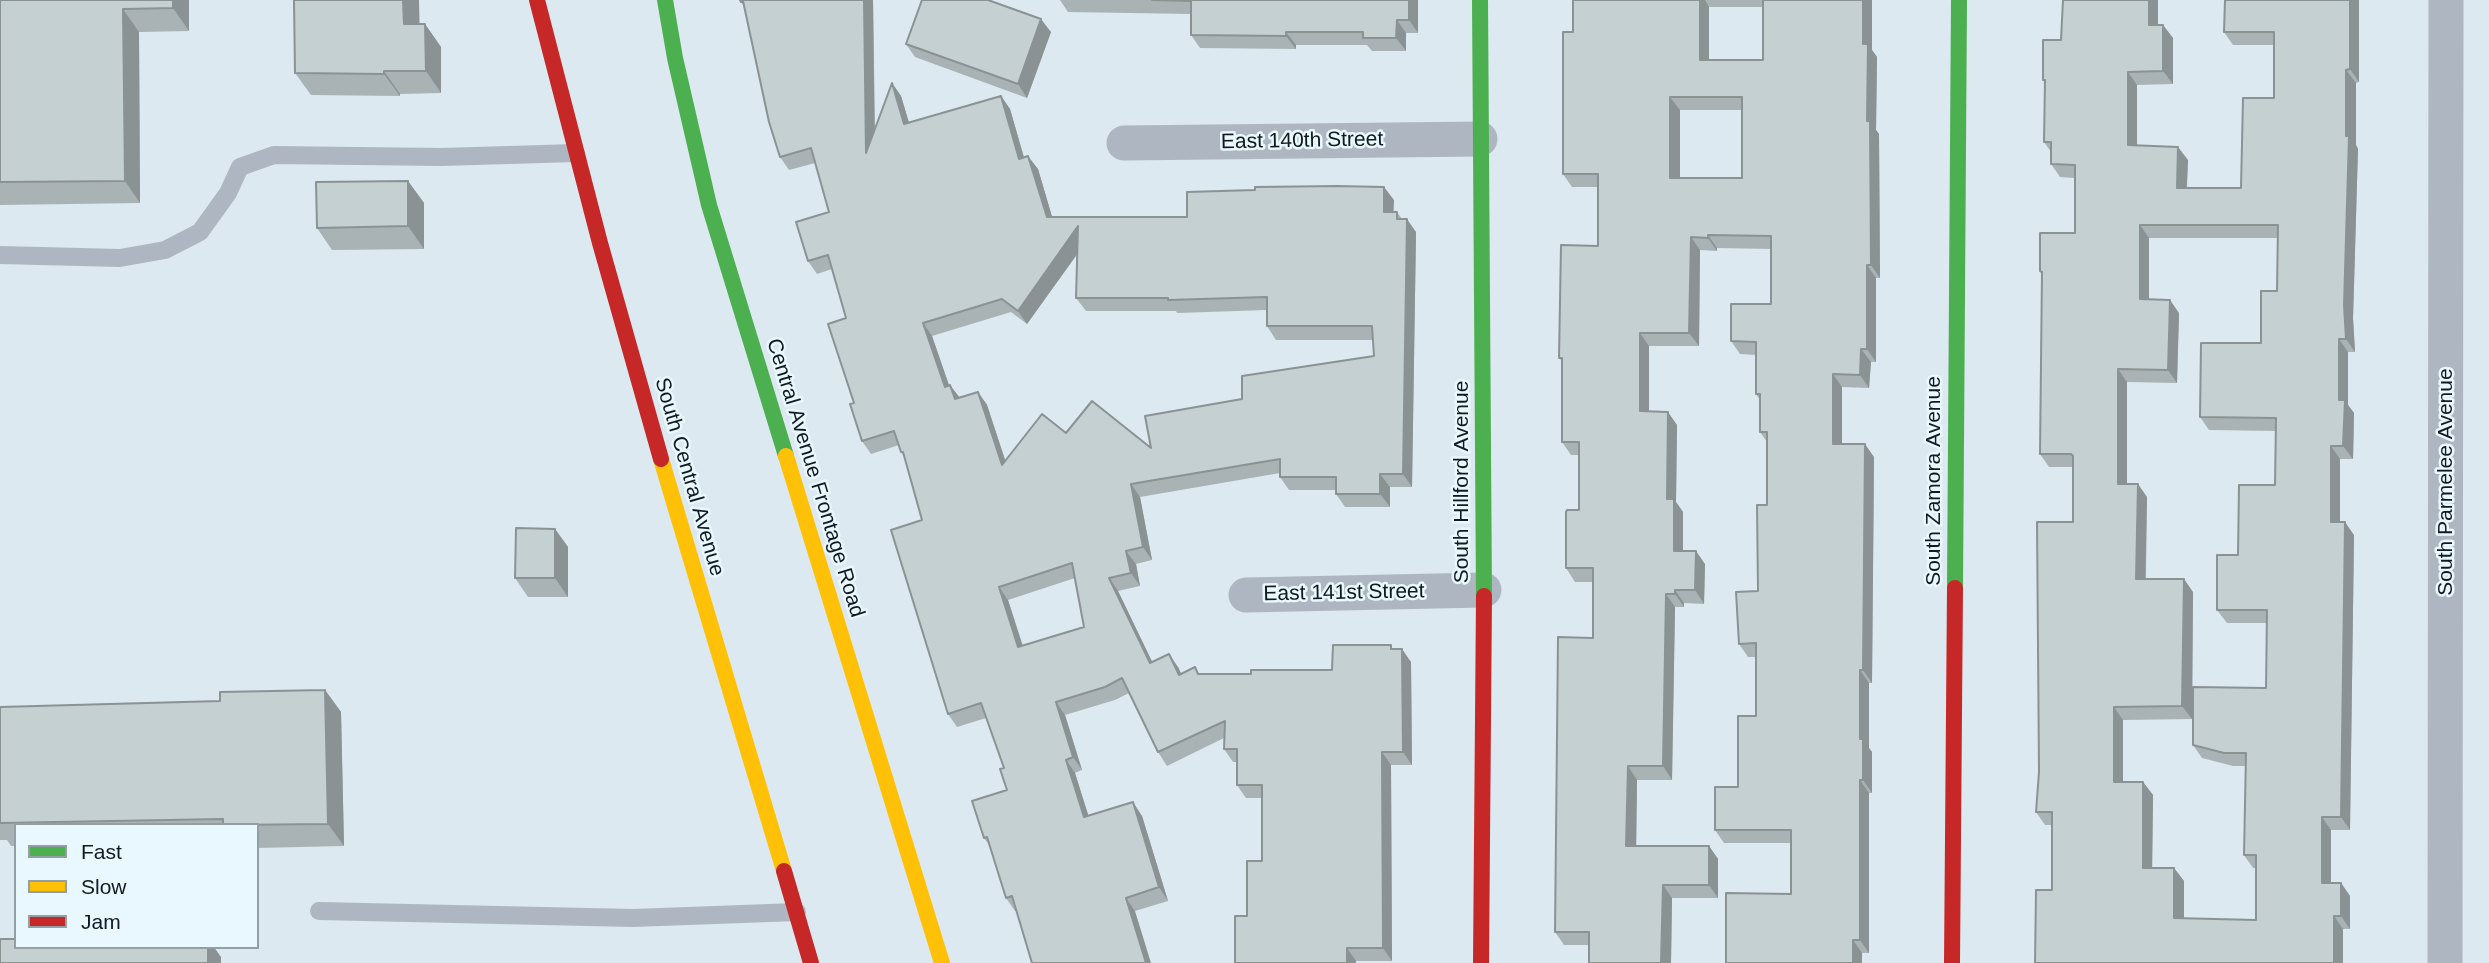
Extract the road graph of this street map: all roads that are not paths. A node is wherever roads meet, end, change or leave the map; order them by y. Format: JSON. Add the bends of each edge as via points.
{"nodes":[{"id":1,"x":537,"y":0,"type":"edge"},
{"id":2,"x":665,"y":0,"type":"edge"},
{"id":3,"x":1480,"y":0,"type":"edge"},
{"id":4,"x":1959,"y":0,"type":"edge"},
{"id":5,"x":2446,"y":0,"type":"edge"},
{"id":6,"x":1480,"y":139,"type":"junction"},
{"id":7,"x":1124,"y":143,"type":"dead end"},
{"id":8,"x":576,"y":153,"type":"junction"},
{"id":9,"x":0,"y":255,"type":"edge"},
{"id":10,"x":1484,"y":590,"type":"junction"},
{"id":11,"x":1246,"y":595,"type":"dead end"},
{"id":12,"x":319,"y":911,"type":"dead end"},
{"id":13,"x":797,"y":912,"type":"junction"},
{"id":14,"x":804,"y":961,"type":"edge"},
{"id":15,"x":942,"y":963,"type":"edge"},
{"id":16,"x":1481,"y":963,"type":"edge"},
{"id":17,"x":1952,"y":963,"type":"edge"},
{"id":18,"x":2445,"y":963,"type":"edge"}],
"edges":[{"from":1,"to":8,"type":"street","name":"South Central Avenue"},
{"from":2,"to":15,"type":"street","name":"Central Avenue Frontage Road","via":[[709,205]]},
{"from":3,"to":6,"type":"street","name":"South Hillford Avenue"},
{"from":4,"to":17,"type":"street","name":"South Zamora Avenue"},
{"from":5,"to":18,"type":"street","name":"South Parmelee Avenue"},
{"from":6,"to":7,"type":"street","name":"East 140th Street"},
{"from":6,"to":10,"type":"street","name":"South Hillford Avenue"},
{"from":8,"to":9,"type":"lane","via":[[274,155],[240,167],[200,232],[165,250],[120,258]]},
{"from":8,"to":13,"type":"street","name":"South Central Avenue","via":[[676,513]]},
{"from":10,"to":11,"type":"street","name":"East 141st Street"},
{"from":10,"to":16,"type":"street","name":"South Hillford Avenue"},
{"from":12,"to":13,"type":"lane","via":[[634,918]]},
{"from":13,"to":14,"type":"street","name":"South Central Avenue"}]}
